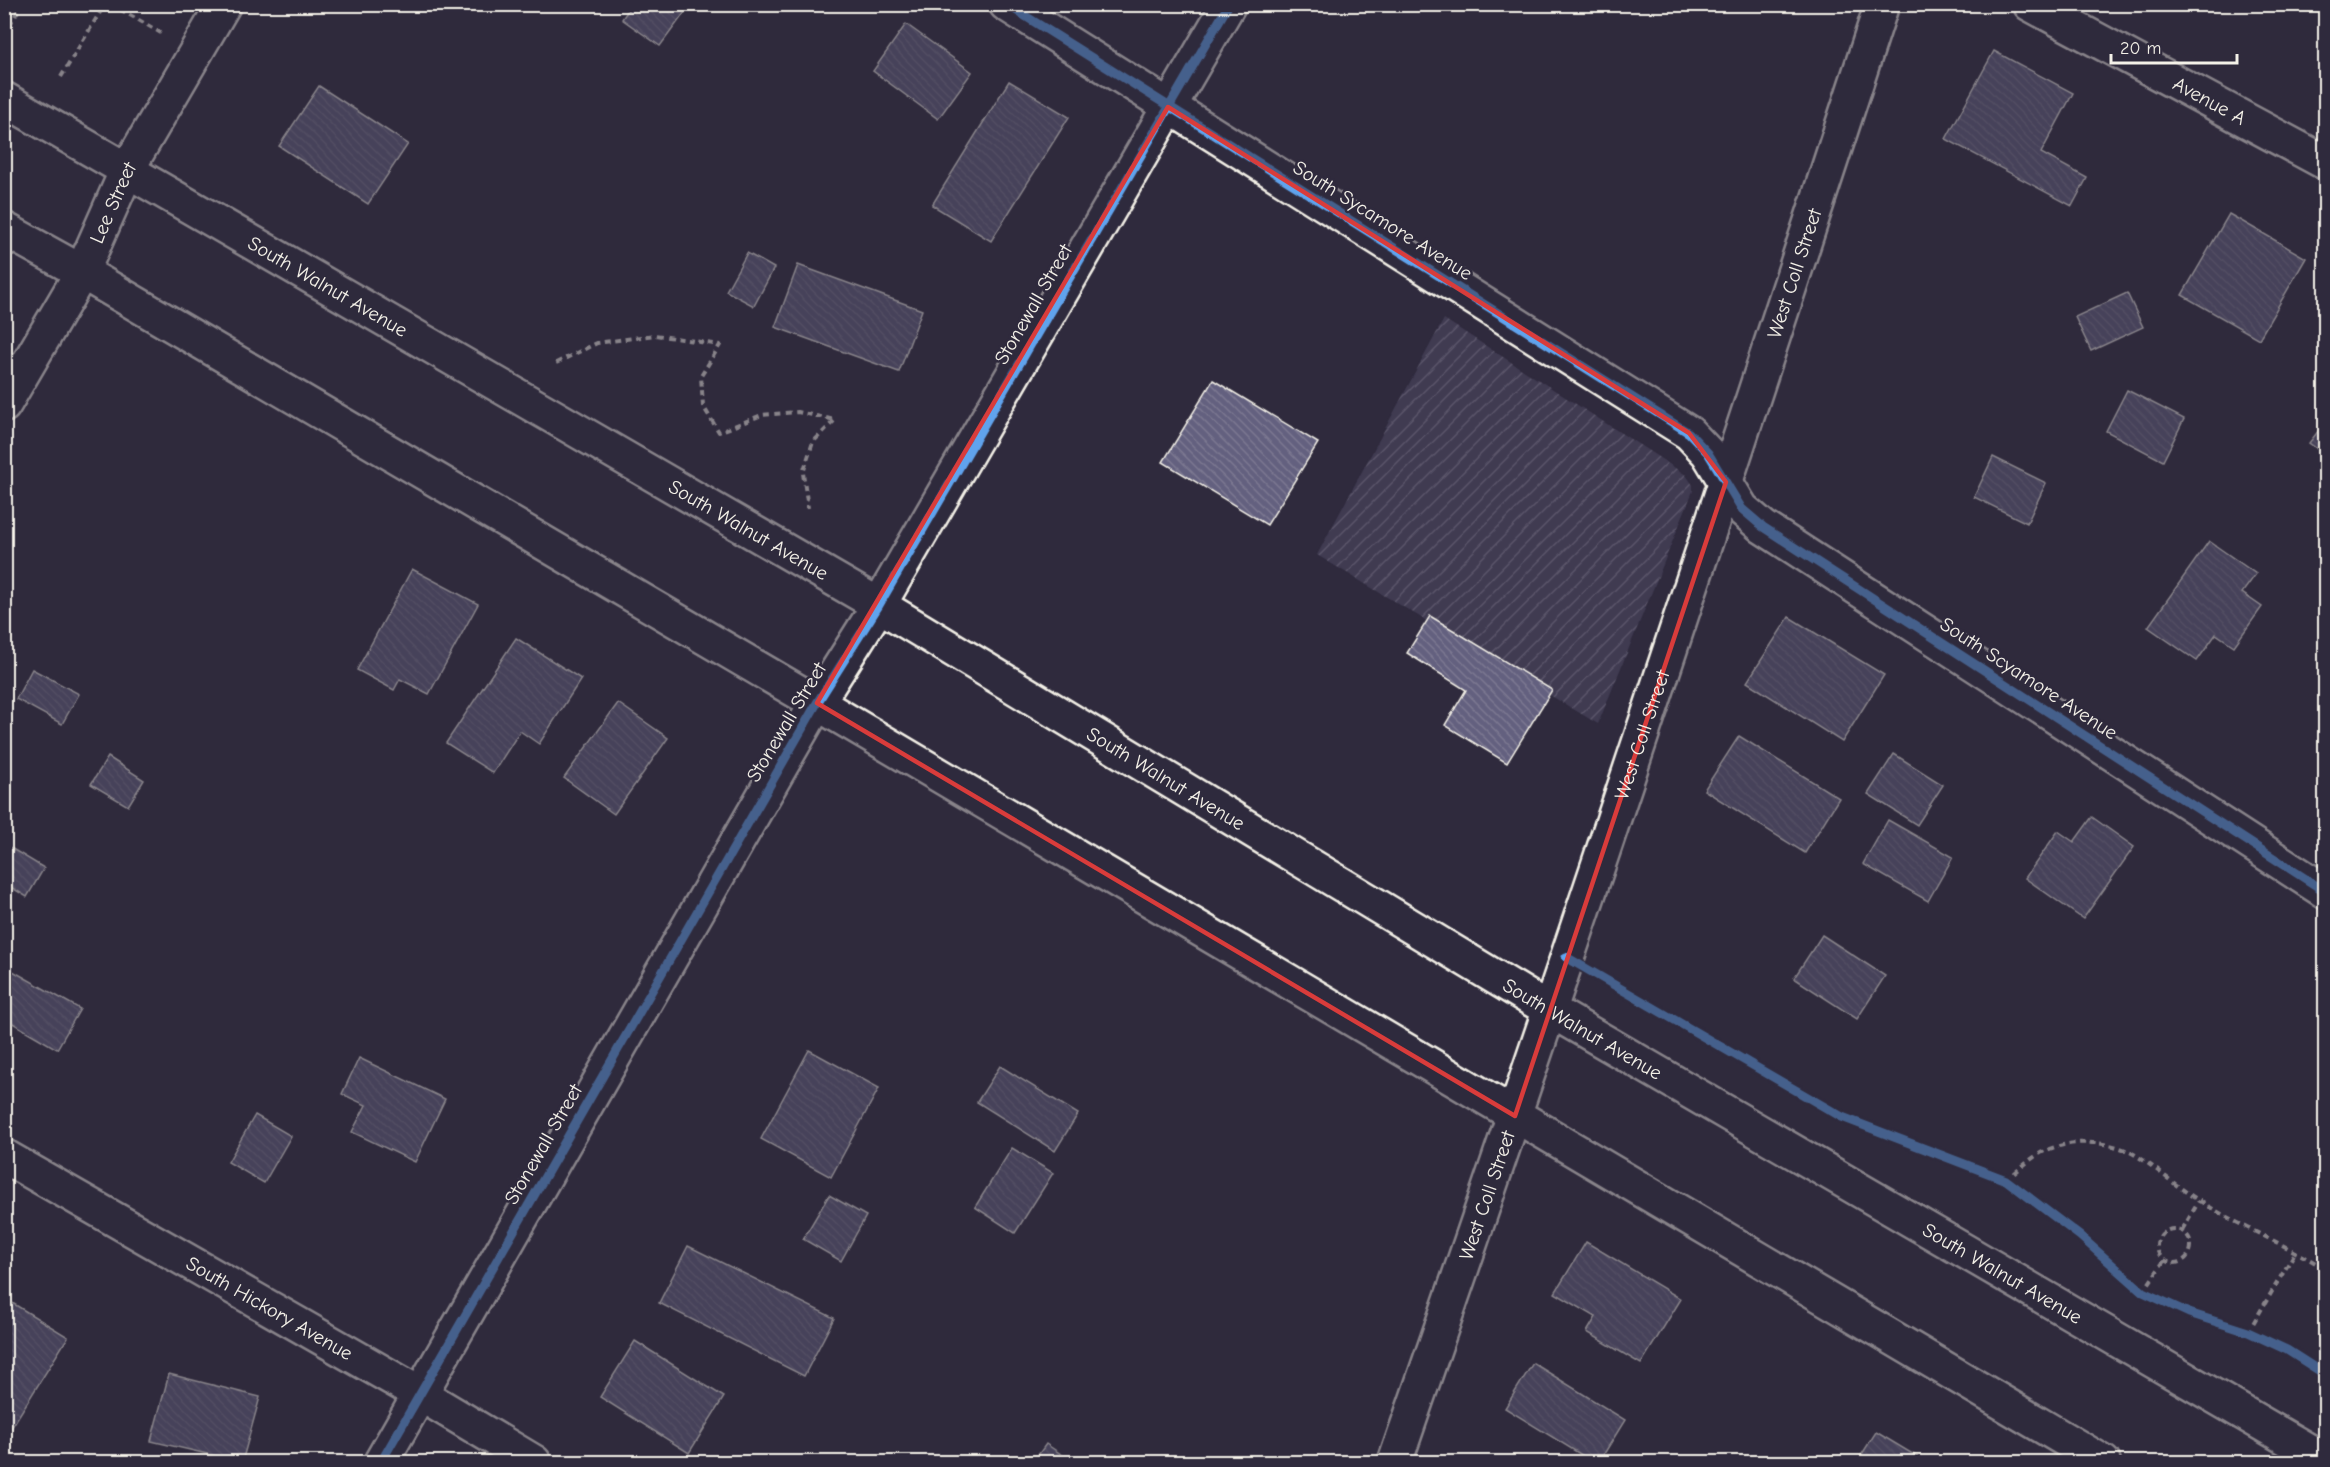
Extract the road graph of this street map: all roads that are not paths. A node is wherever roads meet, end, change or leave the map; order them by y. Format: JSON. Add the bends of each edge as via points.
{"nodes":[{"id":1,"x":224,"y":4,"type":"edge"},
{"id":2,"x":1006,"y":4,"type":"edge"},
{"id":3,"x":1229,"y":4,"type":"edge"},
{"id":4,"x":1882,"y":4,"type":"edge"},
{"id":5,"x":2030,"y":4,"type":"edge"},
{"id":6,"x":4,"y":99,"type":"edge"},
{"id":7,"x":1168,"y":107,"type":"junction"},
{"id":8,"x":2325,"y":162,"type":"edge"},
{"id":9,"x":127,"y":170,"type":"junction"},
{"id":10,"x":4,"y":229,"type":"edge"},
{"id":11,"x":82,"y":272,"type":"junction"},
{"id":12,"x":4,"y":405,"type":"edge"},
{"id":13,"x":1726,"y":482,"type":"junction"},
{"id":14,"x":879,"y":605,"type":"junction"},
{"id":15,"x":817,"y":703,"type":"junction"},
{"id":16,"x":2325,"y":892,"type":"edge"},
{"id":17,"x":1548,"y":1010,"type":"junction"},
{"id":18,"x":1515,"y":1116,"type":"junction"},
{"id":19,"x":4,"y":1156,"type":"edge"},
{"id":20,"x":420,"y":1394,"type":"junction"},
{"id":21,"x":2325,"y":1461,"type":"edge"},
{"id":22,"x":381,"y":1462,"type":"edge"},
{"id":23,"x":534,"y":1462,"type":"edge"},
{"id":24,"x":1395,"y":1462,"type":"edge"},
{"id":25,"x":2103,"y":1462,"type":"edge"}],
"edges":[{"from":1,"to":9,"type":"street","name":"Lee Street"},
{"from":2,"to":7,"type":"street","name":"South Sycamore Avenue"},
{"from":3,"to":7,"type":"street","name":"Stonewall Street"},
{"from":4,"to":13,"type":"street","name":"West Coll Street"},
{"from":5,"to":8,"type":"street","name":"Avenue A"},
{"from":6,"to":9,"type":"street","name":"South Walnut Avenue"},
{"from":7,"to":13,"type":"street","name":"South Sycamore Avenue","via":[[1689,433],[1708,453]]},
{"from":7,"to":14,"type":"street","name":"Stonewall Street"},
{"from":9,"to":11,"type":"street","name":"Lee Street"},
{"from":9,"to":14,"type":"street","name":"South Walnut Avenue"},
{"from":10,"to":11,"type":"street"},
{"from":11,"to":12,"type":"street","name":"Lee Street"},
{"from":11,"to":15,"type":"street"},
{"from":13,"to":16,"type":"street","name":"South Scyamore Avenue","via":[[1742,509],[1763,527]]},
{"from":13,"to":17,"type":"street","name":"West Coll Street"},
{"from":14,"to":15,"type":"street","name":"Stonewall Street"},
{"from":14,"to":17,"type":"street","name":"South Walnut Avenue"},
{"from":15,"to":18,"type":"street"},
{"from":15,"to":20,"type":"street","name":"Stonewall Street"},
{"from":17,"to":18,"type":"street","name":"West Coll Street"},
{"from":17,"to":21,"type":"street","name":"South Walnut Avenue"},
{"from":18,"to":24,"type":"street","name":"West Coll Street"},
{"from":18,"to":25,"type":"street"},
{"from":19,"to":20,"type":"street","name":"South Hickory Avenue"},
{"from":20,"to":22,"type":"street","name":"Stonewall Street"},
{"from":20,"to":23,"type":"street","name":"South Hickory Avenue"}]}
